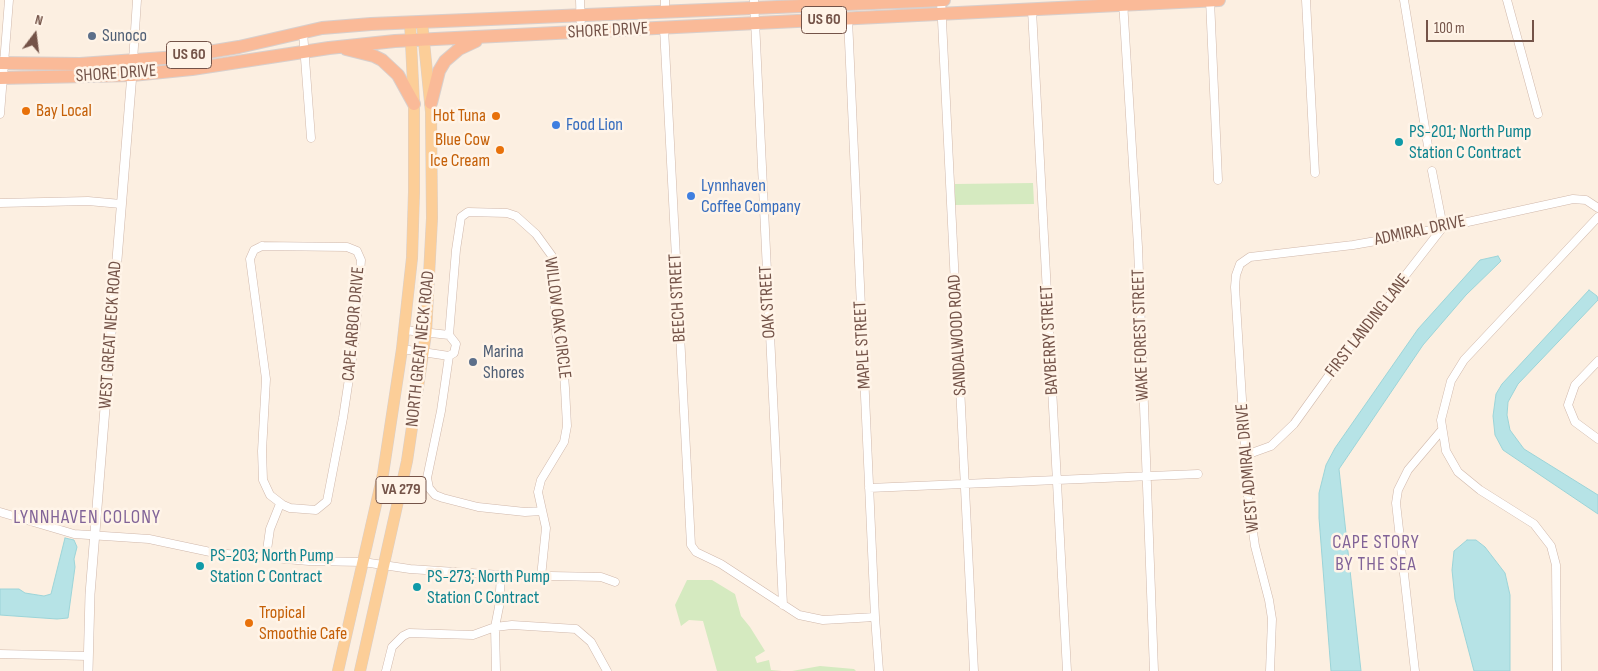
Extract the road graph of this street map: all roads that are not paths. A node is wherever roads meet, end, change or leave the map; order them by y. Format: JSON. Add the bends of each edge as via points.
{"nodes":[{"id":1,"x":9,"y":0,"type":"edge"},
{"id":2,"x":137,"y":0,"type":"edge"},
{"id":3,"x":580,"y":0,"type":"edge"},
{"id":4,"x":942,"y":0,"type":"edge"},
{"id":5,"x":1210,"y":0,"type":"edge"},
{"id":6,"x":1219,"y":0,"type":"edge"},
{"id":7,"x":1306,"y":0,"type":"edge"},
{"id":8,"x":1404,"y":0,"type":"edge"},
{"id":9,"x":1507,"y":0,"type":"edge"},
{"id":10,"x":848,"y":2,"type":"edge"},
{"id":11,"x":1123,"y":2,"type":"edge"},
{"id":12,"x":754,"y":5,"type":"edge"},
{"id":13,"x":665,"y":6,"type":"edge"},
{"id":14,"x":1032,"y":10,"type":"junction"},
{"id":15,"x":942,"y":14,"type":"junction"},
{"id":16,"x":581,"y":15,"type":"junction"},
{"id":17,"x":848,"y":19,"type":"junction"},
{"id":18,"x":416,"y":22,"type":"junction"},
{"id":19,"x":755,"y":24,"type":"junction"},
{"id":20,"x":664,"y":28,"type":"junction"},
{"id":21,"x":303,"y":32,"type":"junction"},
{"id":22,"x":581,"y":32,"type":"junction"},
{"id":23,"x":494,"y":36,"type":"junction"},
{"id":24,"x":411,"y":40,"type":"junction"},
{"id":25,"x":424,"y":40,"type":"junction"},
{"id":26,"x":329,"y":48,"type":"junction"},
{"id":27,"x":306,"y":51,"type":"junction"},
{"id":28,"x":133,"y":61,"type":"junction"},
{"id":29,"x":2,"y":63,"type":"edge"},
{"id":30,"x":132,"y":74,"type":"junction"},
{"id":31,"x":2,"y":78,"type":"edge"},
{"id":32,"x":431,"y":103,"type":"junction"},
{"id":33,"x":414,"y":104,"type":"junction"},
{"id":34,"x":0,"y":114,"type":"edge"},
{"id":35,"x":1538,"y":114,"type":"dead end"},
{"id":36,"x":311,"y":138,"type":"dead end"},
{"id":37,"x":1428,"y":152,"type":"dead end"},
{"id":38,"x":1432,"y":171,"type":"dead end"},
{"id":39,"x":1315,"y":173,"type":"dead end"},
{"id":40,"x":1218,"y":180,"type":"dead end"},
{"id":41,"x":0,"y":203,"type":"edge"},
{"id":42,"x":121,"y":204,"type":"junction"},
{"id":43,"x":1598,"y":208,"type":"edge"},
{"id":44,"x":1598,"y":217,"type":"edge"},
{"id":45,"x":1443,"y":227,"type":"junction"},
{"id":46,"x":1240,"y":264,"type":"joint"},
{"id":47,"x":404,"y":330,"type":"junction"},
{"id":48,"x":426,"y":333,"type":"junction"},
{"id":49,"x":449,"y":335,"type":"junction"},
{"id":50,"x":402,"y":349,"type":"junction"},
{"id":51,"x":423,"y":353,"type":"junction"},
{"id":52,"x":450,"y":356,"type":"junction"},
{"id":53,"x":1598,"y":361,"type":"edge"},
{"id":54,"x":1441,"y":431,"type":"junction"},
{"id":55,"x":1598,"y":438,"type":"edge"},
{"id":56,"x":1246,"y":455,"type":"junction"},
{"id":57,"x":1198,"y":474,"type":"dead end"},
{"id":58,"x":1145,"y":476,"type":"junction"},
{"id":59,"x":1057,"y":480,"type":"junction"},
{"id":60,"x":966,"y":484,"type":"junction"},
{"id":61,"x":869,"y":488,"type":"junction"},
{"id":62,"x":280,"y":504,"type":"junction"},
{"id":63,"x":542,"y":511,"type":"junction"},
{"id":64,"x":0,"y":512,"type":"edge"},
{"id":65,"x":95,"y":537,"type":"junction"},
{"id":66,"x":266,"y":557,"type":"junction"},
{"id":67,"x":363,"y":562,"type":"junction"},
{"id":68,"x":384,"y":565,"type":"junction"},
{"id":69,"x":501,"y":575,"type":"junction"},
{"id":70,"x":541,"y":577,"type":"junction"},
{"id":71,"x":615,"y":582,"type":"dead end"},
{"id":72,"x":783,"y":605,"type":"junction"},
{"id":73,"x":875,"y":617,"type":"junction"},
{"id":74,"x":495,"y":627,"type":"junction"},
{"id":75,"x":0,"y":654,"type":"edge"},
{"id":76,"x":88,"y":656,"type":"junction"},
{"id":77,"x":88,"y":671,"type":"edge"},
{"id":78,"x":338,"y":671,"type":"edge"},
{"id":79,"x":360,"y":671,"type":"edge"},
{"id":80,"x":386,"y":671,"type":"edge"},
{"id":81,"x":496,"y":671,"type":"edge"},
{"id":82,"x":607,"y":671,"type":"edge"},
{"id":83,"x":879,"y":671,"type":"edge"},
{"id":84,"x":974,"y":671,"type":"edge"},
{"id":85,"x":1067,"y":671,"type":"edge"},
{"id":86,"x":1154,"y":671,"type":"edge"},
{"id":87,"x":1270,"y":671,"type":"edge"},
{"id":88,"x":1415,"y":671,"type":"edge"},
{"id":89,"x":1557,"y":671,"type":"edge"}],
"edges":[{"from":1,"to":29,"type":"street"},
{"from":2,"to":28,"type":"street","name":"WEST GREAT NECK ROAD"},
{"from":3,"to":16,"type":"street"},
{"from":4,"to":10,"type":"highway","name":"SHORE DRIVE","number":"US 60"},
{"from":4,"to":15,"type":"street","name":"SANDALWOOD ROAD"},
{"from":5,"to":6,"type":"highway","name":"SHORE DRIVE","number":"US 60"},
{"from":5,"to":11,"type":"highway","name":"SHORE DRIVE","number":"US 60"},
{"from":5,"to":40,"type":"street"},
{"from":7,"to":39,"type":"street"},
{"from":8,"to":37,"type":"street"},
{"from":9,"to":35,"type":"street"},
{"from":10,"to":12,"type":"highway","name":"SHORE DRIVE","number":"US 60"},
{"from":11,"to":14,"type":"highway","name":"SHORE DRIVE","number":"US 60"},
{"from":11,"to":58,"type":"street","name":"WAKE FOREST STREET","via":[[1138,247]]},
{"from":12,"to":13,"type":"highway","name":"SHORE DRIVE","number":"US 60"},
{"from":12,"to":19,"type":"street","name":"OAK STREET"},
{"from":13,"to":16,"type":"highway","name":"SHORE DRIVE","number":"US 60"},
{"from":14,"to":15,"type":"highway","name":"SHORE DRIVE","number":"US 60"},
{"from":14,"to":59,"type":"street","name":"BAYBERRY STREET"},
{"from":15,"to":17,"type":"highway","name":"SHORE DRIVE","number":"US 60"},
{"from":15,"to":60,"type":"street","name":"SANDALWOOD ROAD"},
{"from":16,"to":18,"type":"highway","name":"SHORE DRIVE","number":"US 60"},
{"from":16,"to":22,"type":"street"},
{"from":17,"to":19,"type":"highway","name":"SHORE DRIVE","number":"US 60"},
{"from":17,"to":61,"type":"street","name":"MAPLE STREET"},
{"from":18,"to":21,"type":"highway","name":"SHORE DRIVE","number":"US 60"},
{"from":18,"to":24,"type":"main road","name":"NORTH GREAT NECK ROAD","number":"VA 279"},
{"from":18,"to":25,"type":"main road","name":"NORTH GREAT NECK ROAD","number":"VA 279"},
{"from":19,"to":20,"type":"highway","name":"SHORE DRIVE","number":"US 60"},
{"from":19,"to":72,"type":"street","name":"OAK STREET"},
{"from":20,"to":22,"type":"highway","name":"SHORE DRIVE","number":"US 60"},
{"from":20,"to":72,"type":"street","name":"BEECH STREET","via":[[689,530],[693,549],[722,564]]},
{"from":21,"to":27,"type":"street"},
{"from":21,"to":28,"type":"highway","name":"SHORE DRIVE","number":"US 60","via":[[206,53]]},
{"from":22,"to":23,"type":"highway","name":"SHORE DRIVE","number":"US 60"},
{"from":23,"to":25,"type":"highway","name":"SHORE DRIVE","number":"US 60"},
{"from":23,"to":32,"type":"highway","via":[[470,42],[452,55],[439,71]]},
{"from":24,"to":25,"type":"highway","name":"SHORE DRIVE","number":"US 60"},
{"from":24,"to":26,"type":"highway","name":"SHORE DRIVE","number":"US 60"},
{"from":24,"to":33,"type":"main road","name":"NORTH GREAT NECK ROAD","number":"VA 279"},
{"from":25,"to":32,"type":"main road","name":"NORTH GREAT NECK ROAD","number":"VA 279"},
{"from":26,"to":27,"type":"highway","name":"SHORE DRIVE","number":"US 60"},
{"from":26,"to":33,"type":"highway","via":[[353,50],[382,60],[398,75]]},
{"from":27,"to":30,"type":"highway","name":"SHORE DRIVE","number":"US 60","via":[[192,69]]},
{"from":27,"to":36,"type":"street"},
{"from":28,"to":29,"type":"highway","name":"SHORE DRIVE","number":"US 60"},
{"from":28,"to":30,"type":"street","name":"WEST GREAT NECK ROAD"},
{"from":29,"to":31,"type":"street"},
{"from":30,"to":31,"type":"highway","name":"SHORE DRIVE","number":"US 60"},
{"from":30,"to":42,"type":"street","name":"WEST GREAT NECK ROAD"},
{"from":31,"to":34,"type":"street"},
{"from":32,"to":48,"type":"main road","name":"NORTH GREAT NECK ROAD","number":"VA 279","via":[[432,218]]},
{"from":33,"to":47,"type":"main road","name":"NORTH GREAT NECK ROAD","number":"VA 279","via":[[414,227]]},
{"from":38,"to":45,"type":"street"},
{"from":41,"to":42,"type":"street","via":[[88,201]]},
{"from":42,"to":65,"type":"street","name":"WEST GREAT NECK ROAD"},
{"from":43,"to":45,"type":"street","name":"ADMIRAL DRIVE","via":[[1586,200],[1573,199]]},
{"from":44,"to":54,"type":"street","via":[[1456,370],[1446,393]]},
{"from":45,"to":46,"type":"street","name":"ADMIRAL DRIVE","via":[[1353,245],[1250,257]]},
{"from":45,"to":56,"type":"street","name":"FIRST LANDING LANE","via":[[1294,424],[1271,446]]},
{"from":46,"to":56,"type":"street","name":"WEST ADMIRAL DRIVE","via":[[1235,287]]},
{"from":47,"to":48,"type":"street"},
{"from":47,"to":50,"type":"main road","name":"NORTH GREAT NECK ROAD","number":"VA 279"},
{"from":48,"to":49,"type":"street"},
{"from":48,"to":51,"type":"main road","name":"NORTH GREAT NECK ROAD","number":"VA 279"},
{"from":49,"to":52,"type":"street","name":"WILLOW OAK CIRCLE","via":[[456,344]]},
{"from":49,"to":63,"type":"street","name":"WILLOW OAK CIRCLE","via":[[461,217],[468,212],[506,212],[516,216],[536,234],[552,256],[556,333],[563,363],[566,432],[560,451],[539,487],[538,500]]},
{"from":50,"to":51,"type":"street"},
{"from":50,"to":67,"type":"main road","name":"NORTH GREAT NECK ROAD","number":"VA 279","via":[[391,429]]},
{"from":51,"to":52,"type":"street"},
{"from":51,"to":68,"type":"main road","name":"NORTH GREAT NECK ROAD","number":"VA 279","via":[[407,461]]},
{"from":52,"to":63,"type":"street","name":"WILLOW OAK CIRCLE","via":[[427,478],[429,488],[435,495],[478,507]]},
{"from":53,"to":55,"type":"street","via":[[1575,385],[1568,405],[1575,422]]},
{"from":54,"to":88,"type":"street","via":[[1408,470],[1398,490],[1396,503]]},
{"from":54,"to":89,"type":"street","via":[[1446,451],[1458,472],[1534,524],[1551,546],[1556,565]]},
{"from":56,"to":87,"type":"street","name":"WEST ADMIRAL DRIVE","via":[[1252,530],[1272,619]]},
{"from":57,"to":58,"type":"street"},
{"from":58,"to":59,"type":"street"},
{"from":58,"to":86,"type":"street","name":"WAKE FOREST STREET"},
{"from":59,"to":60,"type":"street"},
{"from":59,"to":85,"type":"street","name":"BAYBERRY STREET"},
{"from":60,"to":61,"type":"street"},
{"from":60,"to":84,"type":"street","name":"SANDALWOOD ROAD"},
{"from":61,"to":73,"type":"street","name":"MAPLE STREET"},
{"from":62,"to":62,"type":"street","name":"CAPE ARBOR DRIVE","via":[[311,511],[321,508],[327,501],[353,362],[360,289],[360,256],[347,247],[262,246],[254,250],[250,259],[266,379],[263,480],[270,495]]},
{"from":62,"to":66,"type":"street","via":[[270,529]]},
{"from":63,"to":70,"type":"street","name":"WILLOW OAK CIRCLE","via":[[546,528]]},
{"from":64,"to":65,"type":"street"},
{"from":65,"to":66,"type":"street","via":[[149,539],[215,553]]},
{"from":65,"to":76,"type":"street","name":"WEST GREAT NECK ROAD"},
{"from":66,"to":67,"type":"street"},
{"from":67,"to":68,"type":"street"},
{"from":67,"to":78,"type":"main road","name":"NORTH GREAT NECK ROAD","number":"VA 279"},
{"from":68,"to":69,"type":"street"},
{"from":68,"to":79,"type":"main road","name":"NORTH GREAT NECK ROAD","number":"VA 279"},
{"from":69,"to":70,"type":"street"},
{"from":69,"to":74,"type":"street"},
{"from":70,"to":71,"type":"street","via":[[601,577]]},
{"from":72,"to":73,"type":"street","name":"BEECH STREET","via":[[799,615],[816,619]]},
{"from":73,"to":83,"type":"street","name":"MAPLE STREET"},
{"from":74,"to":80,"type":"street","via":[[473,635],[409,633],[392,647]]},
{"from":74,"to":81,"type":"street"},
{"from":74,"to":82,"type":"street","via":[[576,629],[591,642]]},
{"from":75,"to":76,"type":"street"},
{"from":76,"to":77,"type":"street","name":"WEST GREAT NECK ROAD"}]}
